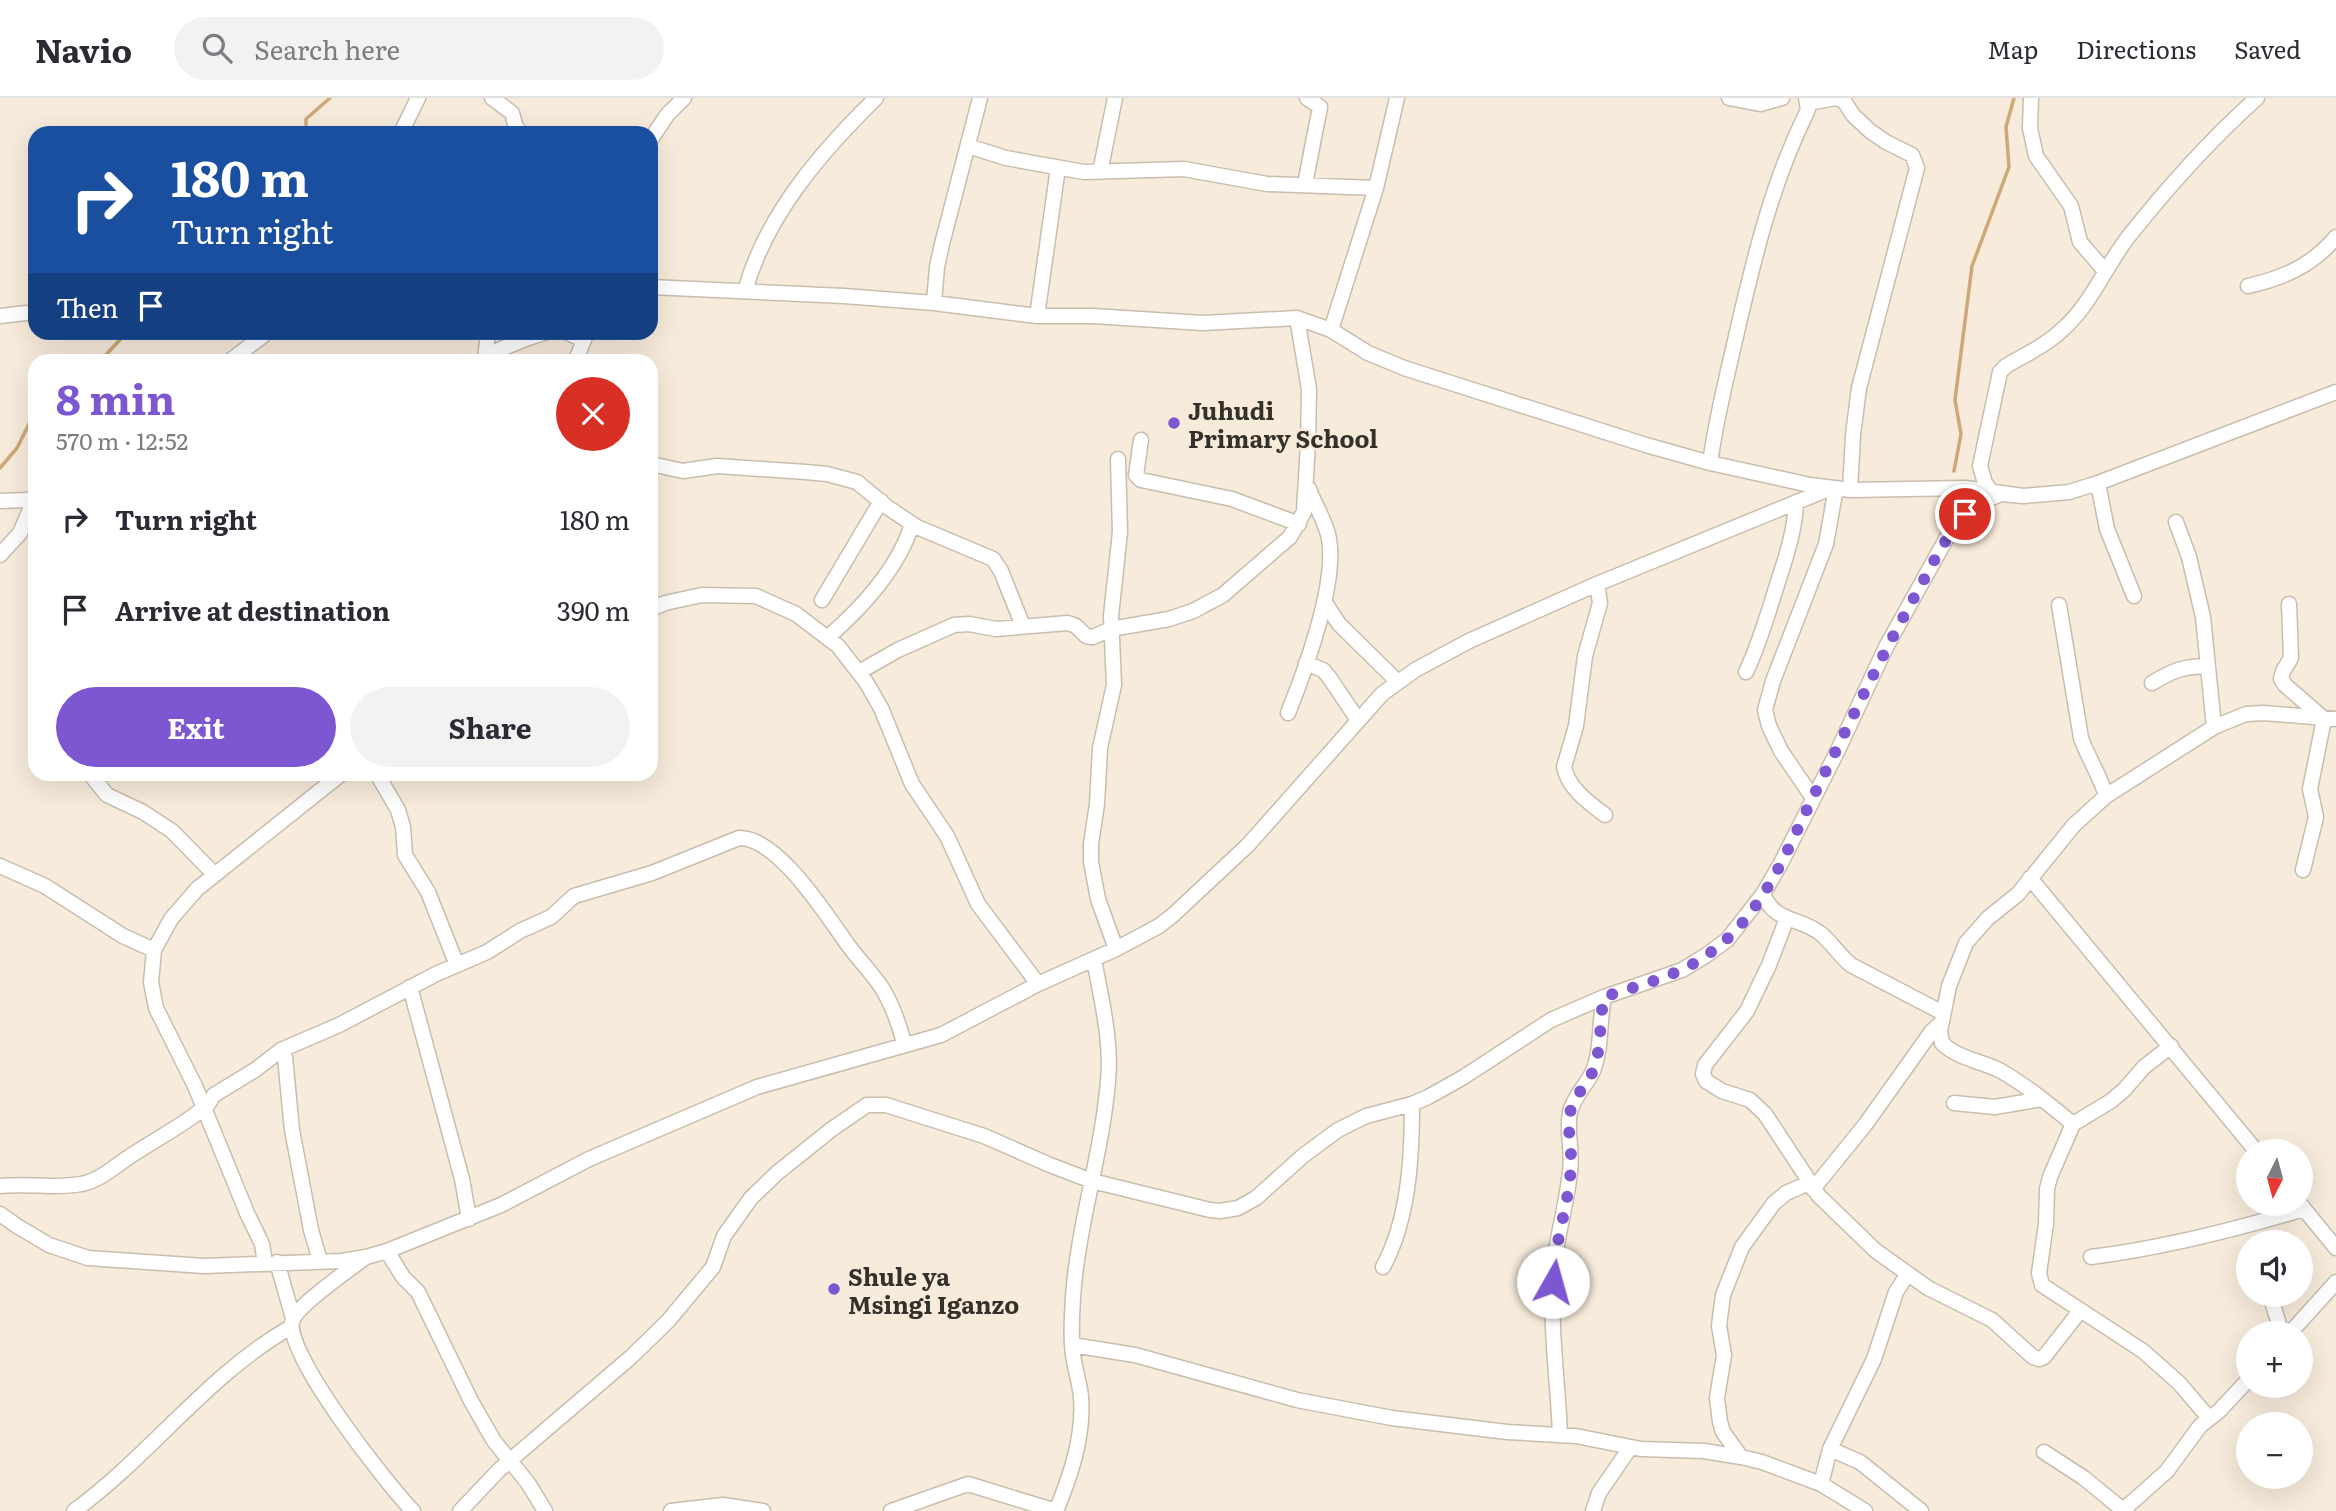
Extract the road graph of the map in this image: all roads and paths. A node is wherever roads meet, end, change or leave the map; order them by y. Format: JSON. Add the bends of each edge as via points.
{"nodes":[{"id":1,"x":418,"y":98,"type":"edge"},
{"id":2,"x":492,"y":98,"type":"edge"},
{"id":3,"x":684,"y":98,"type":"edge"},
{"id":4,"x":876,"y":98,"type":"edge"},
{"id":5,"x":980,"y":98,"type":"edge"},
{"id":6,"x":1115,"y":98,"type":"edge"},
{"id":7,"x":1307,"y":98,"type":"edge"},
{"id":8,"x":1396,"y":98,"type":"edge"},
{"id":9,"x":1729,"y":98,"type":"edge"},
{"id":10,"x":1782,"y":98,"type":"edge"},
{"id":11,"x":2031,"y":98,"type":"edge"},
{"id":12,"x":2258,"y":98,"type":"edge"},
{"id":13,"x":1807,"y":100,"type":"edge"},
{"id":14,"x":1323,"y":103,"type":"edge"},
{"id":15,"x":404,"y":126,"type":"edge"},
{"id":16,"x":515,"y":126,"type":"edge"},
{"id":17,"x":658,"y":128,"type":"edge"},
{"id":18,"x":968,"y":146,"type":"junction"},
{"id":19,"x":1059,"y":168,"type":"junction"},
{"id":20,"x":1100,"y":172,"type":"junction"},
{"id":21,"x":1306,"y":184,"type":"junction"},
{"id":22,"x":1376,"y":188,"type":"junction"},
{"id":23,"x":2336,"y":237,"type":"edge"},
{"id":24,"x":2105,"y":271,"type":"junction"},
{"id":25,"x":2248,"y":286,"type":"dead end"},
{"id":26,"x":658,"y":287,"type":"edge"},
{"id":27,"x":745,"y":291,"type":"junction"},
{"id":28,"x":934,"y":303,"type":"junction"},
{"id":29,"x":26,"y":313,"type":"dead end"},
{"id":30,"x":0,"y":316,"type":"edge"},
{"id":31,"x":1037,"y":316,"type":"junction"},
{"id":32,"x":1297,"y":318,"type":"junction"},
{"id":33,"x":1331,"y":330,"type":"junction"},
{"id":34,"x":257,"y":340,"type":"edge"},
{"id":35,"x":524,"y":340,"type":"edge"},
{"id":36,"x":239,"y":354,"type":"edge"},
{"id":37,"x":494,"y":354,"type":"edge"},
{"id":38,"x":2336,"y":392,"type":"edge"},
{"id":39,"x":1141,"y":440,"type":"dead end"},
{"id":40,"x":1118,"y":459,"type":"dead end"},
{"id":41,"x":1710,"y":463,"type":"junction"},
{"id":42,"x":658,"y":466,"type":"edge"},
{"id":43,"x":2098,"y":483,"type":"junction"},
{"id":44,"x":1307,"y":484,"type":"junction"},
{"id":45,"x":1839,"y":489,"type":"junction"},
{"id":46,"x":1991,"y":491,"type":"junction"},
{"id":47,"x":2023,"y":496,"type":"junction"},
{"id":48,"x":0,"y":501,"type":"edge"},
{"id":49,"x":28,"y":501,"type":"edge"},
{"id":50,"x":881,"y":501,"type":"junction"},
{"id":51,"x":1796,"y":502,"type":"junction"},
{"id":52,"x":28,"y":517,"type":"edge"},
{"id":53,"x":2176,"y":522,"type":"dead end"},
{"id":54,"x":912,"y":524,"type":"junction"},
{"id":55,"x":1299,"y":524,"type":"junction"},
{"id":56,"x":0,"y":555,"type":"edge"},
{"id":57,"x":1597,"y":584,"type":"junction"},
{"id":58,"x":2134,"y":596,"type":"dead end"},
{"id":59,"x":822,"y":600,"type":"dead end"},
{"id":60,"x":1324,"y":601,"type":"junction"},
{"id":61,"x":2289,"y":604,"type":"dead end"},
{"id":62,"x":2060,"y":605,"type":"dead end"},
{"id":63,"x":658,"y":606,"type":"edge"},
{"id":64,"x":1023,"y":626,"type":"junction"},
{"id":65,"x":1111,"y":629,"type":"junction"},
{"id":66,"x":828,"y":637,"type":"junction"},
{"id":67,"x":1306,"y":663,"type":"junction"},
{"id":68,"x":2208,"y":667,"type":"junction"},
{"id":69,"x":1746,"y":672,"type":"dead end"},
{"id":70,"x":859,"y":673,"type":"junction"},
{"id":71,"x":1398,"y":682,"type":"junction"},
{"id":72,"x":2152,"y":683,"type":"dead end"},
{"id":73,"x":1288,"y":713,"type":"dead end"},
{"id":74,"x":2328,"y":719,"type":"edge"},
{"id":75,"x":1358,"y":720,"type":"junction"},
{"id":76,"x":2214,"y":727,"type":"junction"},
{"id":77,"x":96,"y":781,"type":"edge"},
{"id":78,"x":332,"y":781,"type":"edge"},
{"id":79,"x":381,"y":781,"type":"edge"},
{"id":80,"x":2106,"y":796,"type":"junction"},
{"id":81,"x":1813,"y":798,"type":"junction"},
{"id":82,"x":1605,"y":816,"type":"dead end"},
{"id":83,"x":0,"y":866,"type":"edge"},
{"id":84,"x":2303,"y":870,"type":"dead end"},
{"id":85,"x":214,"y":874,"type":"junction"},
{"id":86,"x":2030,"y":878,"type":"junction"},
{"id":87,"x":1763,"y":894,"type":"junction"},
{"id":88,"x":1787,"y":918,"type":"junction"},
{"id":89,"x":1116,"y":949,"type":"junction"},
{"id":90,"x":154,"y":950,"type":"junction"},
{"id":91,"x":1094,"y":959,"type":"junction"},
{"id":92,"x":457,"y":965,"type":"junction"},
{"id":93,"x":1038,"y":984,"type":"junction"},
{"id":94,"x":411,"y":987,"type":"junction"},
{"id":95,"x":1604,"y":997,"type":"junction"},
{"id":96,"x":1943,"y":1018,"type":"junction"},
{"id":97,"x":904,"y":1044,"type":"junction"},
{"id":98,"x":2171,"y":1046,"type":"junction"},
{"id":99,"x":281,"y":1050,"type":"junction"},
{"id":100,"x":2042,"y":1099,"type":"junction"},
{"id":101,"x":1954,"y":1103,"type":"dead end"},
{"id":102,"x":1412,"y":1104,"type":"junction"},
{"id":103,"x":205,"y":1108,"type":"junction"},
{"id":104,"x":2073,"y":1124,"type":"junction"},
{"id":105,"x":2246,"y":1139,"type":"edge"},
{"id":106,"x":1092,"y":1181,"type":"junction"},
{"id":107,"x":0,"y":1186,"type":"edge"},
{"id":108,"x":1811,"y":1186,"type":"junction"},
{"id":109,"x":0,"y":1214,"type":"edge"},
{"id":110,"x":2274,"y":1216,"type":"edge"},
{"id":111,"x":2309,"y":1216,"type":"edge"},
{"id":112,"x":469,"y":1219,"type":"junction"},
{"id":113,"x":2336,"y":1248,"type":"edge"},
{"id":114,"x":387,"y":1251,"type":"junction"},
{"id":115,"x":366,"y":1257,"type":"junction"},
{"id":116,"x":2091,"y":1257,"type":"dead end"},
{"id":117,"x":320,"y":1261,"type":"junction"},
{"id":118,"x":271,"y":1263,"type":"junction"},
{"id":119,"x":1383,"y":1267,"type":"dead end"},
{"id":120,"x":1907,"y":1275,"type":"junction"},
{"id":121,"x":2336,"y":1282,"type":"edge"},
{"id":122,"x":2080,"y":1311,"type":"junction"},
{"id":123,"x":2301,"y":1321,"type":"edge"},
{"id":124,"x":292,"y":1322,"type":"junction"},
{"id":125,"x":1072,"y":1345,"type":"junction"},
{"id":126,"x":2236,"y":1393,"type":"edge"},
{"id":127,"x":2209,"y":1418,"type":"junction"},
{"id":128,"x":1560,"y":1435,"type":"junction"},
{"id":129,"x":1630,"y":1448,"type":"junction"},
{"id":130,"x":1830,"y":1449,"type":"junction"},
{"id":131,"x":2044,"y":1452,"type":"dead end"},
{"id":132,"x":1741,"y":1457,"type":"junction"},
{"id":133,"x":509,"y":1461,"type":"junction"},
{"id":134,"x":1821,"y":1484,"type":"junction"},
{"id":135,"x":74,"y":1511,"type":"edge"},
{"id":136,"x":414,"y":1511,"type":"edge"},
{"id":137,"x":460,"y":1511,"type":"edge"},
{"id":138,"x":545,"y":1511,"type":"edge"},
{"id":139,"x":671,"y":1511,"type":"edge"},
{"id":140,"x":763,"y":1511,"type":"edge"},
{"id":141,"x":891,"y":1511,"type":"edge"},
{"id":142,"x":1056,"y":1511,"type":"edge"},
{"id":143,"x":1593,"y":1511,"type":"edge"},
{"id":144,"x":1865,"y":1511,"type":"edge"},
{"id":145,"x":1921,"y":1511,"type":"edge"},
{"id":146,"x":2123,"y":1511,"type":"edge"}],
"edges":[{"from":1,"to":15,"type":"street"},
{"from":2,"to":16,"type":"street","via":[[512,113]]},
{"from":3,"to":17,"type":"street"},
{"from":4,"to":27,"type":"street","via":[[820,156],[787,204],[759,251]]},
{"from":5,"to":18,"type":"street"},
{"from":6,"to":20,"type":"street"},
{"from":7,"to":14,"type":"street"},
{"from":8,"to":22,"type":"street"},
{"from":9,"to":10,"type":"street","via":[[1760,104]]},
{"from":11,"to":24,"type":"street","via":[[2030,128],[2036,156],[2071,206],[2085,251]]},
{"from":12,"to":24,"type":"street","via":[[2184,172]]},
{"from":13,"to":41,"type":"street","via":[[1806,114],[1757,244],[1716,416]]},
{"from":13,"to":45,"type":"street","via":[[1844,101],[1870,131],[1912,155],[1917,168],[1859,388]]},
{"from":14,"to":21,"type":"street"},
{"from":18,"to":19,"type":"street"},
{"from":18,"to":28,"type":"street","via":[[937,267]]},
{"from":19,"to":20,"type":"street"},
{"from":19,"to":31,"type":"street"},
{"from":20,"to":21,"type":"street","via":[[1184,169],[1259,183]]},
{"from":21,"to":22,"type":"street"},
{"from":22,"to":33,"type":"street"},
{"from":23,"to":25,"type":"street","via":[[2292,272]]},
{"from":24,"to":46,"type":"street","via":[[2064,328],[2000,372],[1980,466]]},
{"from":26,"to":27,"type":"street"},
{"from":27,"to":28,"type":"street"},
{"from":28,"to":31,"type":"street"},
{"from":29,"to":30,"type":"street"},
{"from":31,"to":32,"type":"street","via":[[1203,324]]},
{"from":32,"to":33,"type":"street"},
{"from":32,"to":44,"type":"street","via":[[1309,389]]},
{"from":33,"to":41,"type":"street","via":[[1404,368]]},
{"from":34,"to":36,"type":"street"},
{"from":35,"to":37,"type":"street"},
{"from":38,"to":43,"type":"street"},
{"from":39,"to":55,"type":"street","via":[[1136,475],[1141,480],[1225,497]]},
{"from":40,"to":65,"type":"street","via":[[1121,510]]},
{"from":41,"to":45,"type":"street"},
{"from":42,"to":50,"type":"street","via":[[683,471],[717,466],[827,474],[858,482]]},
{"from":43,"to":47,"type":"street","via":[[2069,492]]},
{"from":43,"to":58,"type":"street","via":[[2107,529]]},
{"from":44,"to":55,"type":"street"},
{"from":44,"to":60,"type":"street","via":[[1329,538]]},
{"from":45,"to":46,"type":"street"},
{"from":45,"to":51,"type":"street"},
{"from":45,"to":81,"type":"street","via":[[1826,544],[1765,710],[1781,751]]},
{"from":46,"to":47,"type":"street"},
{"from":47,"to":81,"type":"street","via":[[2001,494],[1978,504],[1950,532],[1886,647]]},
{"from":48,"to":49,"type":"street"},
{"from":50,"to":54,"type":"street"},
{"from":50,"to":59,"type":"street"},
{"from":51,"to":57,"type":"street"},
{"from":51,"to":69,"type":"street","via":[[1787,555]]},
{"from":52,"to":56,"type":"street"},
{"from":53,"to":68,"type":"street","via":[[2195,582]]},
{"from":54,"to":64,"type":"street","via":[[993,559]]},
{"from":54,"to":66,"type":"street","via":[[904,546],[876,586]]},
{"from":55,"to":65,"type":"street","via":[[1267,559],[1210,604],[1169,619]]},
{"from":57,"to":71,"type":"street","via":[[1458,646]]},
{"from":57,"to":82,"type":"street","via":[[1600,603],[1564,767],[1584,799]]},
{"from":60,"to":67,"type":"street"},
{"from":60,"to":71,"type":"street","via":[[1339,624]]},
{"from":61,"to":74,"type":"street","via":[[2291,658],[2281,679]]},
{"from":62,"to":80,"type":"street","via":[[2081,738]]},
{"from":63,"to":66,"type":"street","via":[[702,595],[756,596],[796,614]]},
{"from":64,"to":65,"type":"street","via":[[1068,623],[1093,637]]},
{"from":64,"to":70,"type":"street","via":[[954,625]]},
{"from":65,"to":89,"type":"street","via":[[1114,685],[1100,748],[1091,855],[1098,899]]},
{"from":66,"to":70,"type":"street"},
{"from":67,"to":73,"type":"street"},
{"from":67,"to":75,"type":"street","via":[[1323,670]]},
{"from":68,"to":72,"type":"street","via":[[2190,666]]},
{"from":68,"to":76,"type":"street"},
{"from":70,"to":93,"type":"street","via":[[881,708],[912,784],[943,830],[978,904]]},
{"from":71,"to":75,"type":"street"},
{"from":74,"to":76,"type":"street","via":[[2256,713]]},
{"from":74,"to":84,"type":"street","via":[[2315,755],[2310,789],[2316,817]]},
{"from":75,"to":89,"type":"street","via":[[1209,884],[1158,926]]},
{"from":76,"to":80,"type":"street"},
{"from":77,"to":85,"type":"street","via":[[107,795],[172,831]]},
{"from":78,"to":85,"type":"street"},
{"from":79,"to":92,"type":"street","via":[[398,810],[405,855],[436,910]]},
{"from":80,"to":86,"type":"street","via":[[2074,825]]},
{"from":81,"to":87,"type":"street"},
{"from":83,"to":90,"type":"street","via":[[45,886],[123,936]]},
{"from":85,"to":90,"type":"street","via":[[182,904]]},
{"from":86,"to":96,"type":"street","via":[[1966,943]]},
{"from":86,"to":98,"type":"street"},
{"from":87,"to":88,"type":"street","via":[[1772,911]]},
{"from":87,"to":95,"type":"street","via":[[1727,940],[1705,956],[1657,980]]},
{"from":88,"to":96,"type":"street","via":[[1817,931],[1857,969]]},
{"from":88,"to":108,"type":"street","via":[[1747,1011],[1711,1056],[1703,1074],[1714,1087],[1750,1100],[1765,1114]]},
{"from":89,"to":91,"type":"street"},
{"from":90,"to":103,"type":"street","via":[[152,995]]},
{"from":91,"to":93,"type":"street"},
{"from":91,"to":106,"type":"street","via":[[1109,1078]]},
{"from":92,"to":94,"type":"street"},
{"from":92,"to":97,"type":"street","via":[[551,917],[574,896],[748,838],[779,859],[824,912],[881,988]]},
{"from":93,"to":97,"type":"street","via":[[941,1035]]},
{"from":94,"to":99,"type":"street"},
{"from":94,"to":112,"type":"street"},
{"from":95,"to":102,"type":"street","via":[[1551,1020],[1462,1078]]},
{"from":95,"to":128,"type":"street","via":[[1597,1056],[1570,1113],[1571,1166],[1553,1271]]},
{"from":96,"to":100,"type":"street","via":[[1940,1038],[1947,1048],[2001,1071]]},
{"from":96,"to":108,"type":"street","via":[[1865,1125]]},
{"from":97,"to":112,"type":"street","via":[[747,1091],[589,1158]]},
{"from":98,"to":104,"type":"street","via":[[2111,1101]]},
{"from":98,"to":105,"type":"street"},
{"from":99,"to":103,"type":"street","via":[[214,1095]]},
{"from":99,"to":117,"type":"street","via":[[292,1130]]},
{"from":100,"to":101,"type":"street","via":[[1995,1107]]},
{"from":100,"to":104,"type":"street"},
{"from":102,"to":106,"type":"street","via":[[1366,1116],[1338,1130],[1238,1208],[1210,1210]]},
{"from":102,"to":119,"type":"street","via":[[1406,1193]]},
{"from":103,"to":107,"type":"street","via":[[96,1180],[69,1186]]},
{"from":103,"to":118,"type":"street"},
{"from":104,"to":122,"type":"street","via":[[2050,1177],[2039,1273],[2042,1285]]},
{"from":106,"to":125,"type":"street","via":[[1076,1269]]},
{"from":106,"to":133,"type":"street","via":[[984,1136],[886,1105],[867,1105],[751,1198],[724,1236],[713,1267],[668,1321]]},
{"from":108,"to":120,"type":"street","via":[[1849,1227]]},
{"from":108,"to":132,"type":"street","via":[[1779,1197],[1742,1247],[1723,1295],[1719,1326],[1723,1362],[1717,1398],[1723,1432]]},
{"from":109,"to":118,"type":"street","via":[[49,1245],[88,1258],[204,1266]]},
{"from":110,"to":116,"type":"street","via":[[2221,1233]]},
{"from":111,"to":113,"type":"street"},
{"from":112,"to":114,"type":"street"},
{"from":114,"to":115,"type":"street"},
{"from":114,"to":133,"type":"street","via":[[418,1292],[471,1401]]},
{"from":115,"to":117,"type":"street"},
{"from":115,"to":124,"type":"street","via":[[327,1286]]},
{"from":117,"to":118,"type":"street"},
{"from":118,"to":124,"type":"street"},
{"from":120,"to":122,"type":"street","via":[[1992,1320],[2039,1359]]},
{"from":120,"to":130,"type":"street","via":[[1896,1292],[1874,1359]]},
{"from":121,"to":123,"type":"street"},
{"from":122,"to":127,"type":"street","via":[[2143,1351]]},
{"from":124,"to":135,"type":"street","via":[[214,1383]]},
{"from":124,"to":136,"type":"street","via":[[295,1342],[327,1399],[395,1493]]},
{"from":125,"to":128,"type":"street","via":[[1135,1355],[1350,1411],[1444,1426]]},
{"from":125,"to":142,"type":"street","via":[[1081,1422],[1071,1471]]},
{"from":126,"to":127,"type":"street"},
{"from":127,"to":146,"type":"street","via":[[2167,1471]]},
{"from":128,"to":129,"type":"street"},
{"from":129,"to":132,"type":"street"},
{"from":129,"to":143,"type":"street","via":[[1598,1493]]},
{"from":130,"to":134,"type":"street"},
{"from":130,"to":145,"type":"street","via":[[1860,1462]]},
{"from":131,"to":146,"type":"street"},
{"from":132,"to":134,"type":"street"},
{"from":133,"to":137,"type":"street"},
{"from":133,"to":138,"type":"street"},
{"from":134,"to":144,"type":"street"},
{"from":139,"to":140,"type":"street","via":[[723,1505]]},
{"from":141,"to":142,"type":"street","via":[[968,1484]]}]}
